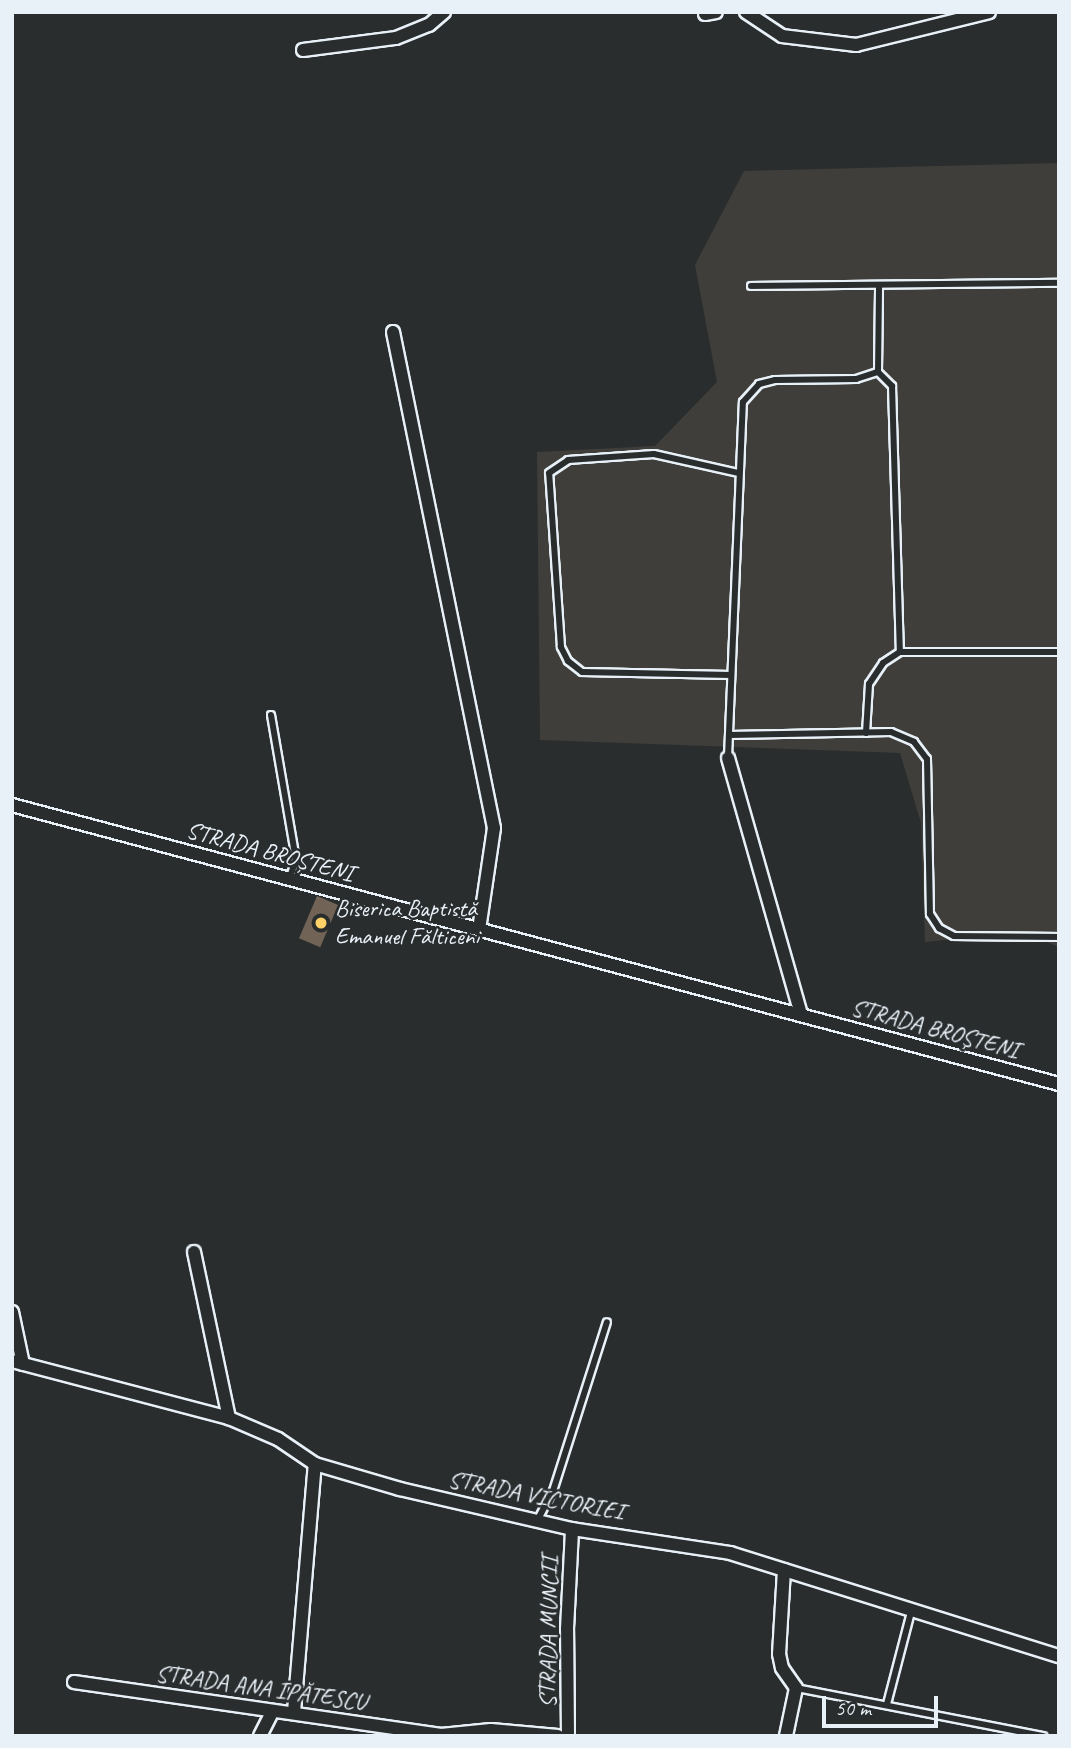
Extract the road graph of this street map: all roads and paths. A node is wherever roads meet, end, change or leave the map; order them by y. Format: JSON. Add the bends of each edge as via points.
{"nodes":[{"id":1,"x":444,"y":12,"type":"edge"},
{"id":2,"x":746,"y":12,"type":"edge"},
{"id":3,"x":989,"y":12,"type":"edge"},
{"id":4,"x":303,"y":50,"type":"dead end"},
{"id":5,"x":1059,"y":283,"type":"edge"},
{"id":6,"x":879,"y":285,"type":"junction"},
{"id":7,"x":751,"y":286,"type":"dead end"},
{"id":8,"x":393,"y":332,"type":"dead end"},
{"id":9,"x":878,"y":372,"type":"junction"},
{"id":10,"x":738,"y":473,"type":"junction"},
{"id":11,"x":900,"y":652,"type":"junction"},
{"id":12,"x":1059,"y":652,"type":"edge"},
{"id":13,"x":731,"y":675,"type":"junction"},
{"id":14,"x":271,"y":715,"type":"dead end"},
{"id":15,"x":866,"y":733,"type":"junction"},
{"id":16,"x":729,"y":734,"type":"junction"},
{"id":17,"x":728,"y":758,"type":"joint"},
{"id":18,"x":12,"y":805,"type":"edge"},
{"id":19,"x":290,"y":879,"type":"junction"},
{"id":20,"x":479,"y":929,"type":"junction"},
{"id":21,"x":1059,"y":937,"type":"edge"},
{"id":22,"x":801,"y":1015,"type":"junction"},
{"id":23,"x":1059,"y":1084,"type":"edge"},
{"id":24,"x":194,"y":1252,"type":"dead end"},
{"id":25,"x":12,"y":1312,"type":"edge"},
{"id":26,"x":607,"y":1322,"type":"dead end"},
{"id":27,"x":18,"y":1362,"type":"edge"},
{"id":28,"x":229,"y":1418,"type":"junction"},
{"id":29,"x":315,"y":1464,"type":"junction"},
{"id":30,"x":537,"y":1521,"type":"junction"},
{"id":31,"x":572,"y":1528,"type":"junction"},
{"id":32,"x":784,"y":1570,"type":"junction"},
{"id":33,"x":911,"y":1612,"type":"junction"},
{"id":34,"x":1059,"y":1656,"type":"edge"},
{"id":35,"x":74,"y":1682,"type":"dead end"},
{"id":36,"x":796,"y":1688,"type":"junction"},
{"id":37,"x":887,"y":1704,"type":"junction"},
{"id":38,"x":273,"y":1711,"type":"junction"},
{"id":39,"x":295,"y":1712,"type":"junction"},
{"id":40,"x":260,"y":1736,"type":"edge"},
{"id":41,"x":442,"y":1736,"type":"edge"},
{"id":42,"x":558,"y":1736,"type":"edge"},
{"id":43,"x":568,"y":1736,"type":"edge"},
{"id":44,"x":786,"y":1736,"type":"edge"},
{"id":45,"x":1043,"y":1736,"type":"edge"}],
"edges":[{"from":1,"to":4,"type":"street","via":[[429,25],[396,38]]},
{"from":2,"to":3,"type":"street","via":[[782,36],[856,45]]},
{"from":5,"to":6,"type":"lane"},
{"from":6,"to":7,"type":"lane"},
{"from":6,"to":9,"type":"lane"},
{"from":8,"to":20,"type":"street","via":[[494,828]]},
{"from":9,"to":10,"type":"lane","via":[[856,379],[759,384],[743,402],[740,414]]},
{"from":9,"to":11,"type":"lane","via":[[892,386]]},
{"from":10,"to":13,"type":"lane"},
{"from":10,"to":13,"type":"lane","via":[[654,454],[568,460],[549,473],[561,647],[568,661],[582,672]]},
{"from":11,"to":12,"type":"lane"},
{"from":11,"to":15,"type":"lane","via":[[883,663],[869,684]]},
{"from":13,"to":16,"type":"lane"},
{"from":14,"to":19,"type":"lane","via":[[296,859]]},
{"from":15,"to":16,"type":"lane"},
{"from":15,"to":21,"type":"lane","via":[[891,732],[914,742],[927,759],[930,914],[939,928],[954,936]]},
{"from":16,"to":17,"type":"lane"},
{"from":17,"to":22,"type":"street"},
{"from":18,"to":19,"type":"street","name":"STRADA BROȘTENI"},
{"from":19,"to":20,"type":"street","name":"STRADA BROȘTENI"},
{"from":20,"to":22,"type":"street","name":"STRADA BROȘTENI"},
{"from":22,"to":23,"type":"street","name":"STRADA BROȘTENI"},
{"from":24,"to":28,"type":"street"},
{"from":25,"to":27,"type":"street"},
{"from":26,"to":30,"type":"lane","via":[[553,1491]]},
{"from":27,"to":28,"type":"street","name":"STRADA VICTORIEI"},
{"from":28,"to":29,"type":"street","name":"STRADA VICTORIEI","via":[[278,1440]]},
{"from":29,"to":30,"type":"street","name":"STRADA VICTORIEI"},
{"from":29,"to":39,"type":"street"},
{"from":30,"to":31,"type":"street","name":"STRADA VICTORIEI"},
{"from":31,"to":32,"type":"street","name":"STRADA VICTORIEI","via":[[706,1548]]},
{"from":31,"to":43,"type":"street","name":"STRADA MUNCII"},
{"from":32,"to":33,"type":"street","name":"STRADA VICTORIEI"},
{"from":32,"to":36,"type":"street","via":[[779,1654],[782,1668]]},
{"from":33,"to":34,"type":"street","name":"STRADA VICTORIEI"},
{"from":33,"to":37,"type":"lane"},
{"from":35,"to":38,"type":"street","name":"STRADA ANA IPĂTESCU"},
{"from":36,"to":37,"type":"lane"},
{"from":36,"to":44,"type":"street"},
{"from":37,"to":45,"type":"lane"},
{"from":38,"to":39,"type":"street","name":"STRADA ANA IPĂTESCU"},
{"from":38,"to":40,"type":"street"},
{"from":39,"to":41,"type":"street","name":"STRADA ANA IPĂTESCU"},
{"from":41,"to":42,"type":"street","name":"STRADA ANA IPĂTESCU","via":[[491,1730]]}]}
